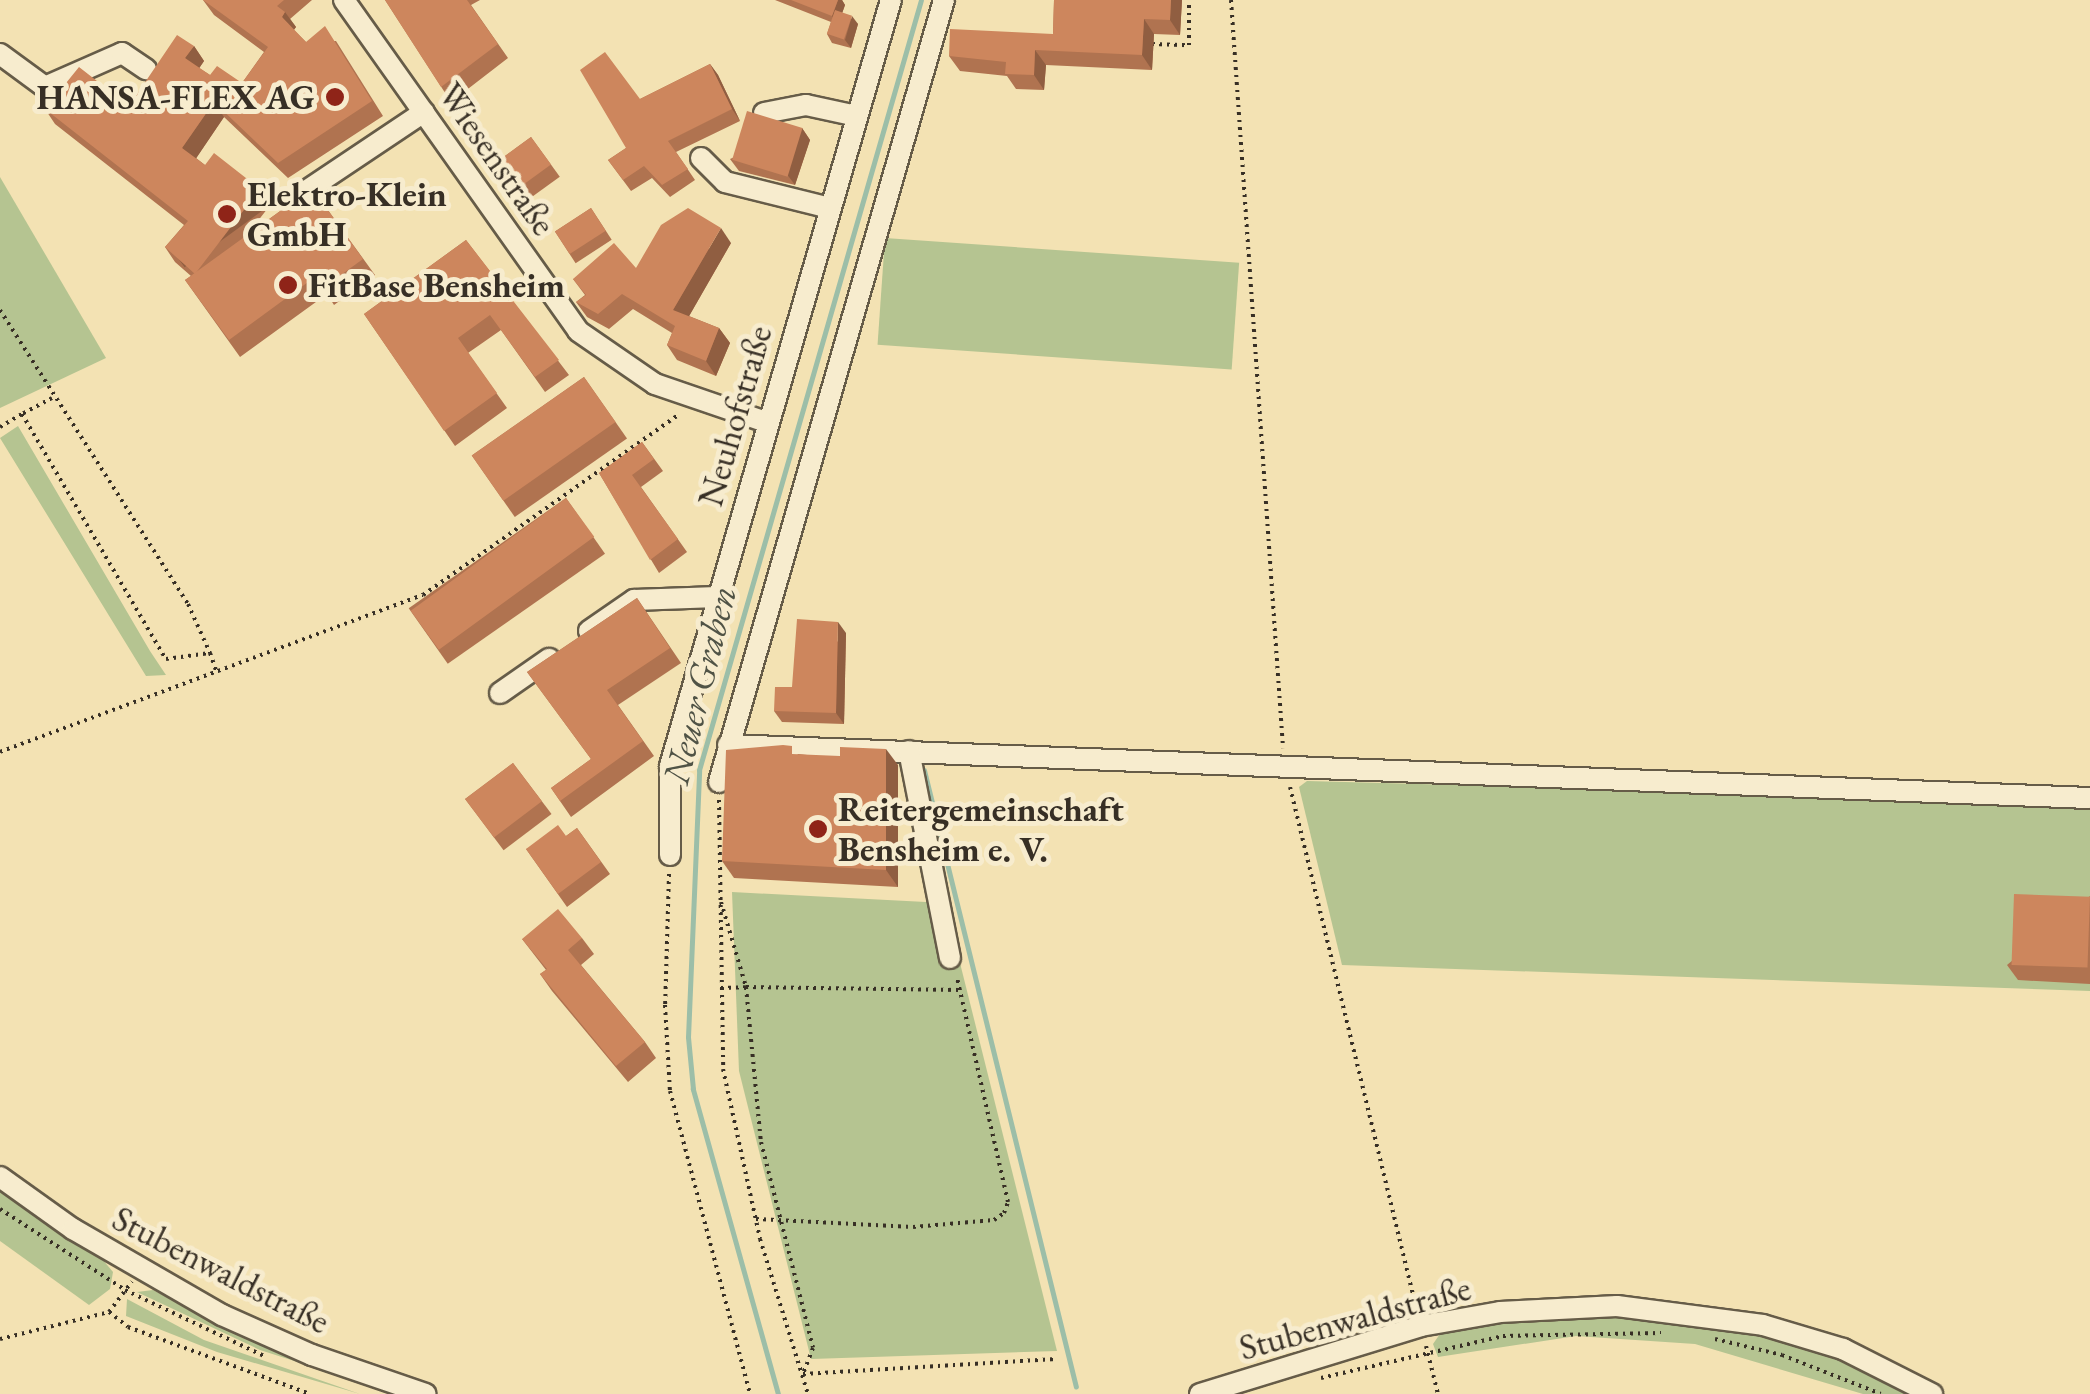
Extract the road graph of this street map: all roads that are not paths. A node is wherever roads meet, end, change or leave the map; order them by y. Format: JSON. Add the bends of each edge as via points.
{"nodes":[{"id":1,"x":344,"y":0,"type":"edge"},
{"id":2,"x":891,"y":0,"type":"edge"},
{"id":3,"x":944,"y":0,"type":"edge"},
{"id":4,"x":0,"y":54,"type":"edge"},
{"id":5,"x":146,"y":69,"type":"dead end"},
{"id":6,"x":424,"y":112,"type":"junction"},
{"id":7,"x":764,"y":113,"type":"edge"},
{"id":8,"x":856,"y":116,"type":"junction"},
{"id":9,"x":701,"y":158,"type":"dead end"},
{"id":10,"x":290,"y":201,"type":"edge"},
{"id":11,"x":830,"y":208,"type":"junction"},
{"id":12,"x":766,"y":422,"type":"junction"},
{"id":13,"x":717,"y":597,"type":"junction"},
{"id":14,"x":500,"y":693,"type":"dead end"},
{"id":15,"x":728,"y":745,"type":"junction"},
{"id":16,"x":909,"y":751,"type":"junction"},
{"id":17,"x":719,"y":782,"type":"road end"},
{"id":18,"x":2090,"y":798,"type":"edge"},
{"id":19,"x":670,"y":854,"type":"road end"},
{"id":20,"x":950,"y":958,"type":"road end"},
{"id":21,"x":0,"y":1177,"type":"edge"},
{"id":22,"x":426,"y":1394,"type":"edge"},
{"id":23,"x":1200,"y":1394,"type":"edge"},
{"id":24,"x":1932,"y":1394,"type":"edge"}],
"edges":[{"from":1,"to":6,"type":"street","name":"Wiesenstraße"},
{"from":2,"to":8,"type":"street","name":"Neuhofstraße"},
{"from":3,"to":15,"type":"street"},
{"from":4,"to":5,"type":"street","via":[[45,86],[122,53]]},
{"from":6,"to":10,"type":"street"},
{"from":6,"to":12,"type":"street","name":"Wiesenstraße","via":[[578,331],[619,363],[696,402]]},
{"from":7,"to":8,"type":"street","via":[[806,105]]},
{"from":8,"to":11,"type":"street","name":"Neuhofstraße"},
{"from":9,"to":11,"type":"street","via":[[725,182]]},
{"from":11,"to":12,"type":"street","name":"Neuhofstraße"},
{"from":12,"to":13,"type":"street","name":"Neuhofstraße"},
{"from":13,"to":14,"type":"street","via":[[634,600]]},
{"from":13,"to":19,"type":"street","name":"Neuhofstraße","via":[[670,766]]},
{"from":15,"to":16,"type":"street"},
{"from":15,"to":17,"type":"street"},
{"from":16,"to":18,"type":"street"},
{"from":16,"to":20,"type":"street"},
{"from":21,"to":22,"type":"street","name":"Stubenwaldstraße","via":[[141,1270],[312,1355]]},
{"from":23,"to":24,"type":"street","name":"Stubenwaldstraße","via":[[1421,1326],[1547,1309],[1686,1312],[1763,1325],[1843,1349]]}]}
